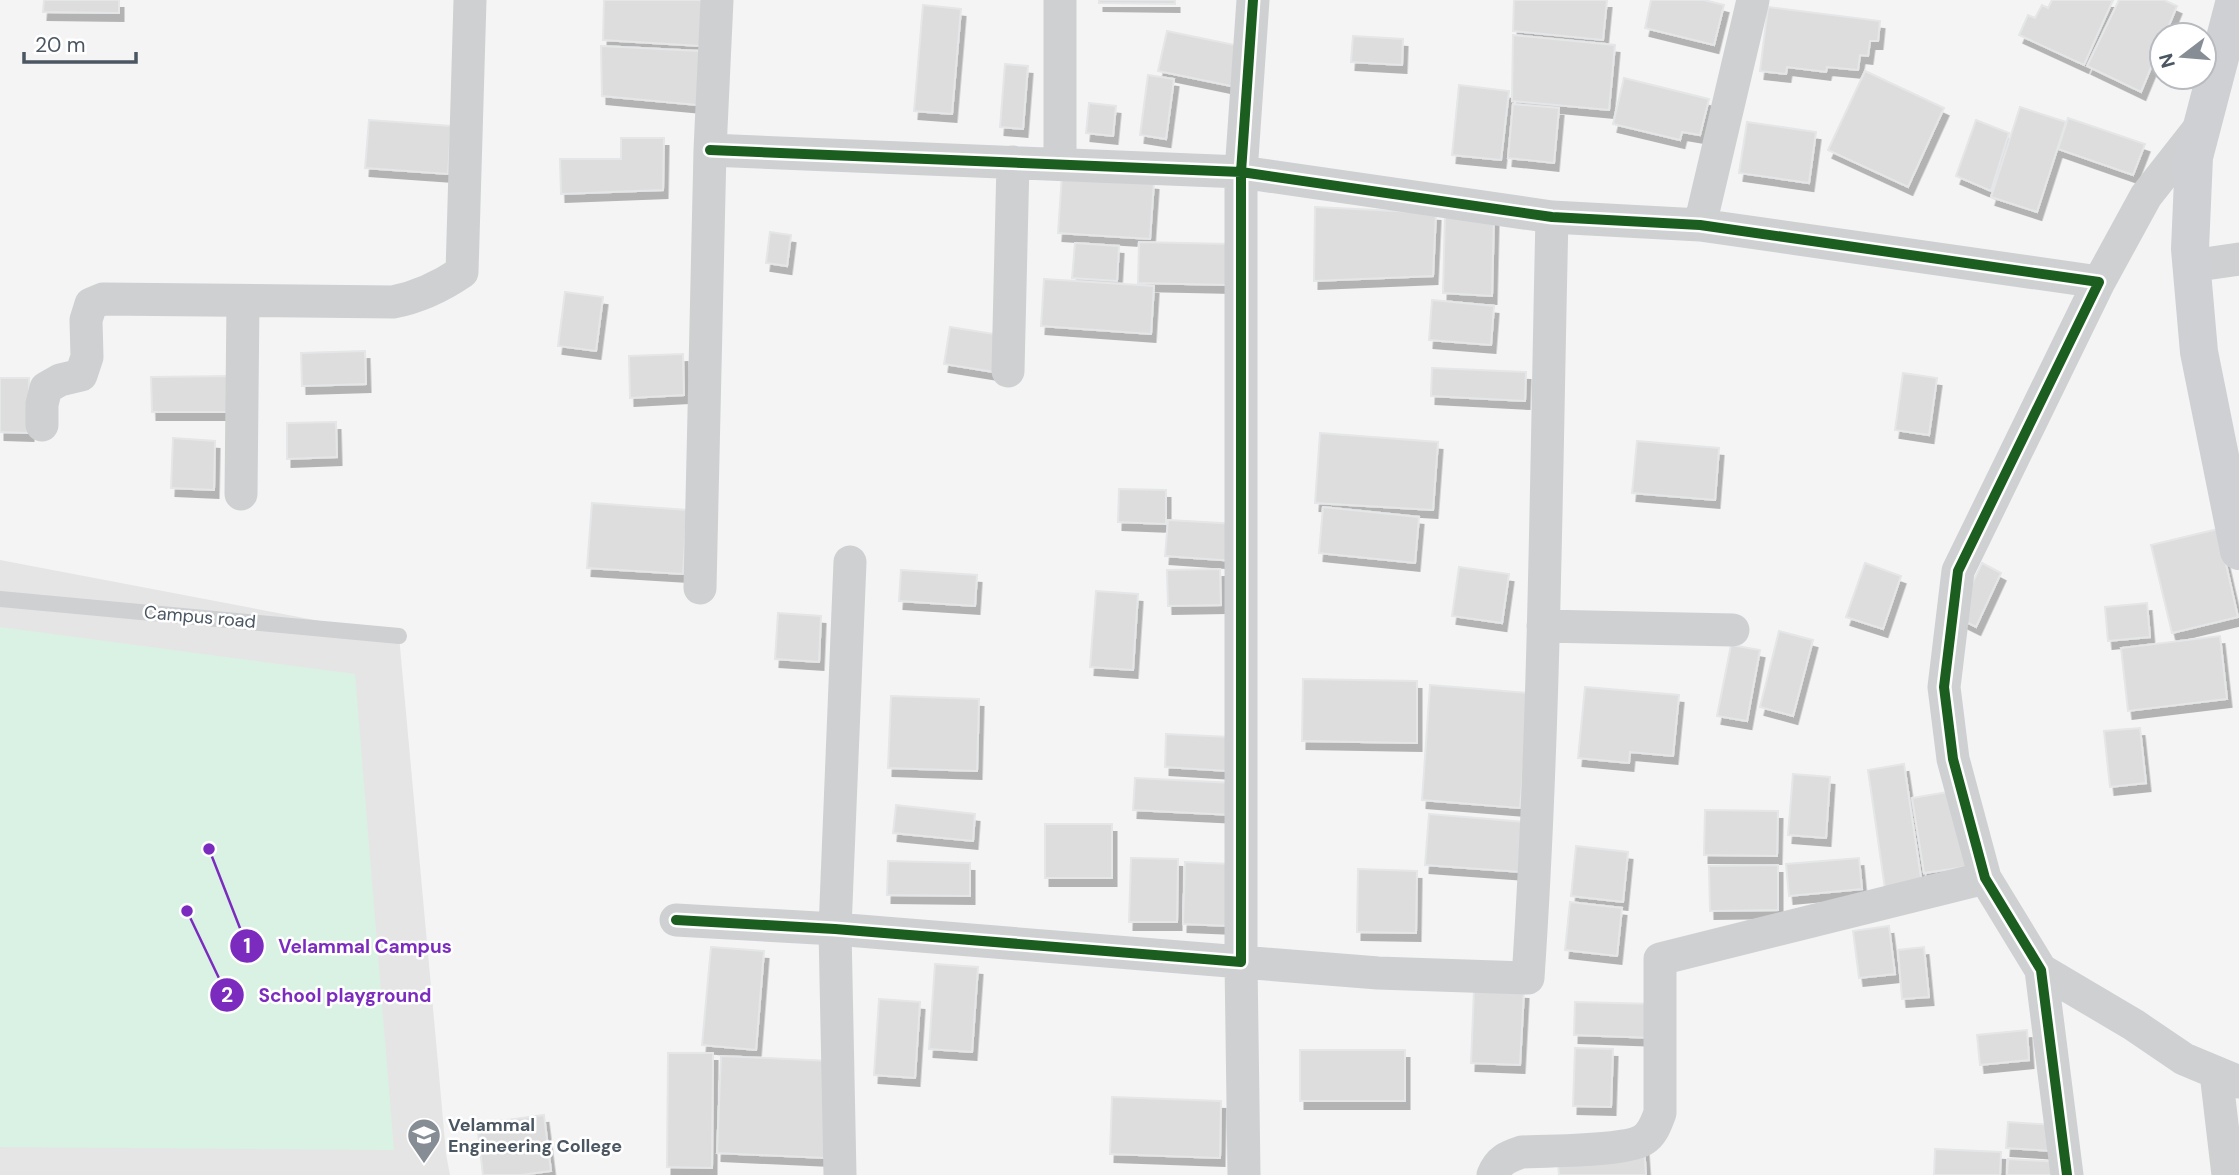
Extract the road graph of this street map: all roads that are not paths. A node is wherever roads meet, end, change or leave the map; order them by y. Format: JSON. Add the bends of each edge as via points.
{"nodes":[{"id":1,"x":470,"y":0,"type":"edge"},
{"id":2,"x":717,"y":0,"type":"edge"},
{"id":3,"x":1060,"y":0,"type":"edge"},
{"id":4,"x":1253,"y":0,"type":"edge"},
{"id":5,"x":1753,"y":0,"type":"edge"},
{"id":6,"x":2235,"y":0,"type":"edge"},
{"id":7,"x":2205,"y":121,"type":"junction"},
{"id":8,"x":710,"y":150,"type":"junction"},
{"id":9,"x":1013,"y":162,"type":"junction"},
{"id":10,"x":1060,"y":164,"type":"junction"},
{"id":11,"x":1241,"y":172,"type":"junction"},
{"id":12,"x":1552,"y":218,"type":"junction"},
{"id":13,"x":1700,"y":225,"type":"junction"},
{"id":14,"x":2239,"y":259,"type":"edge"},
{"id":15,"x":2191,"y":266,"type":"junction"},
{"id":16,"x":2099,"y":282,"type":"junction"},
{"id":17,"x":243,"y":300,"type":"junction"},
{"id":18,"x":1008,"y":372,"type":"dead end"},
{"id":19,"x":42,"y":425,"type":"dead end"},
{"id":20,"x":241,"y":495,"type":"dead end"},
{"id":21,"x":2237,"y":532,"type":"edge"},
{"id":22,"x":849,"y":562,"type":"dead end"},
{"id":23,"x":700,"y":588,"type":"dead end"},
{"id":24,"x":0,"y":599,"type":"edge"},
{"id":25,"x":1543,"y":626,"type":"junction"},
{"id":26,"x":1733,"y":630,"type":"dead end"},
{"id":27,"x":399,"y":636,"type":"dead end"},
{"id":28,"x":1985,"y":878,"type":"junction"},
{"id":29,"x":676,"y":920,"type":"dead end"},
{"id":30,"x":835,"y":929,"type":"junction"},
{"id":31,"x":1241,"y":962,"type":"junction"},
{"id":32,"x":2041,"y":970,"type":"junction"},
{"id":33,"x":2228,"y":1078,"type":"edge"},
{"id":34,"x":834,"y":1175,"type":"edge"},
{"id":35,"x":1244,"y":1175,"type":"edge"},
{"id":36,"x":1493,"y":1175,"type":"edge"},
{"id":37,"x":2067,"y":1175,"type":"edge"},
{"id":38,"x":2228,"y":1175,"type":"edge"}],
"edges":[{"from":1,"to":17,"type":"street","via":[[462,272],[439,288],[393,302]]},
{"from":2,"to":8,"type":"street"},
{"from":3,"to":10,"type":"street"},
{"from":4,"to":11,"type":"street"},
{"from":5,"to":13,"type":"street"},
{"from":6,"to":7,"type":"main road"},
{"from":7,"to":15,"type":"main road","via":[[2194,157]]},
{"from":7,"to":16,"type":"street","via":[[2146,196]]},
{"from":8,"to":9,"type":"street"},
{"from":8,"to":23,"type":"street"},
{"from":9,"to":10,"type":"street"},
{"from":9,"to":18,"type":"street"},
{"from":10,"to":11,"type":"street"},
{"from":11,"to":12,"type":"street"},
{"from":11,"to":31,"type":"street"},
{"from":12,"to":13,"type":"street"},
{"from":12,"to":25,"type":"street"},
{"from":13,"to":16,"type":"street"},
{"from":14,"to":15,"type":"street"},
{"from":15,"to":21,"type":"main road","via":[[2199,352]]},
{"from":16,"to":28,"type":"street","via":[[1958,571],[1944,687],[1953,759]]},
{"from":17,"to":19,"type":"street","via":[[103,299],[91,304],[81,375],[46,388]]},
{"from":17,"to":20,"type":"street"},
{"from":22,"to":30,"type":"street"},
{"from":24,"to":27,"type":"lane","name":"Campus road"},
{"from":25,"to":26,"type":"street"},
{"from":25,"to":31,"type":"street","via":[[1528,978]]},
{"from":28,"to":32,"type":"street"},
{"from":28,"to":36,"type":"street","via":[[1660,959],[1660,1113],[1653,1130],[1643,1140],[1626,1146],[1522,1152],[1505,1157]]},
{"from":29,"to":30,"type":"street"},
{"from":30,"to":31,"type":"street"},
{"from":30,"to":34,"type":"street"},
{"from":31,"to":35,"type":"street"},
{"from":32,"to":33,"type":"street","via":[[2184,1059]]},
{"from":32,"to":37,"type":"street"},
{"from":33,"to":38,"type":"street"}]}
